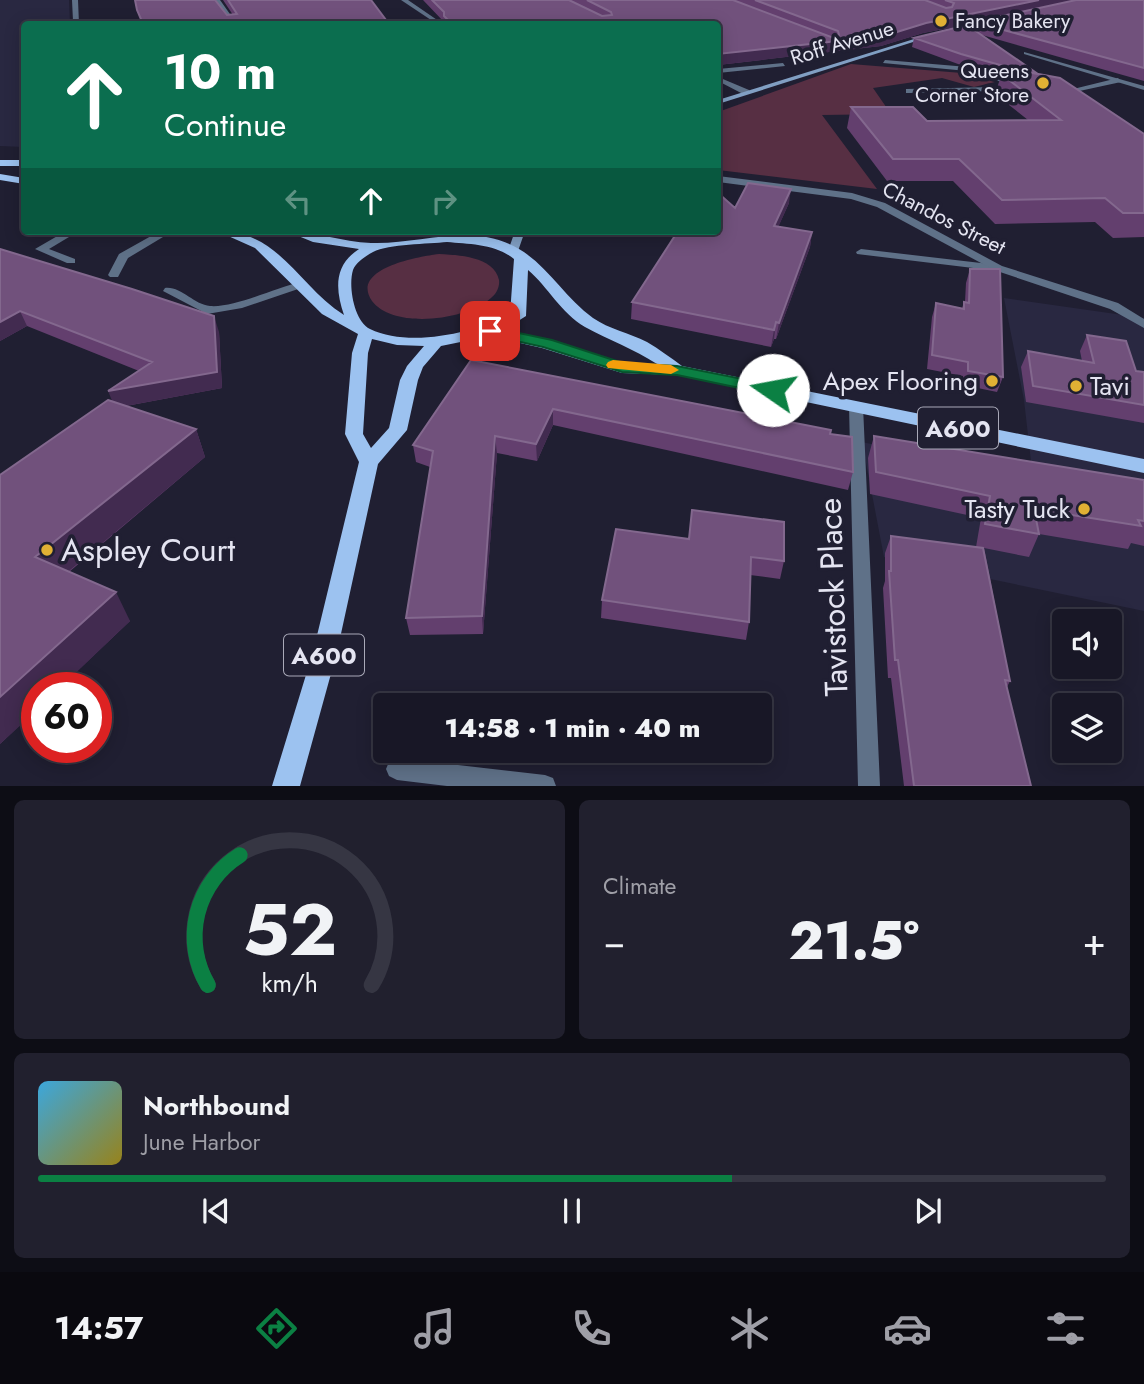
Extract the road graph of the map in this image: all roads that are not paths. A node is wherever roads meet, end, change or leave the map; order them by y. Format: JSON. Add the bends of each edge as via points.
{"nodes":[{"id":1,"x":75,"y":0,"type":"edge"},
{"id":2,"x":217,"y":0,"type":"edge"},
{"id":3,"x":404,"y":0,"type":"edge"},
{"id":4,"x":76,"y":21,"type":"edge"},
{"id":5,"x":232,"y":21,"type":"edge"},
{"id":6,"x":436,"y":21,"type":"edge"},
{"id":7,"x":14,"y":22,"type":"dead end"},
{"id":8,"x":21,"y":23,"type":"edge"},
{"id":9,"x":939,"y":34,"type":"edge"},
{"id":10,"x":1026,"y":53,"type":"edge"},
{"id":11,"x":885,"y":62,"type":"dead end"},
{"id":12,"x":783,"y":65,"type":"edge"},
{"id":13,"x":721,"y":71,"type":"edge"},
{"id":14,"x":721,"y":80,"type":"edge"},
{"id":15,"x":1118,"y":80,"type":"junction"},
{"id":16,"x":1016,"y":85,"type":"junction"},
{"id":17,"x":1026,"y":88,"type":"edge"},
{"id":18,"x":1144,"y":88,"type":"edge"},
{"id":19,"x":909,"y":91,"type":"dead end"},
{"id":20,"x":746,"y":92,"type":"junction"},
{"id":21,"x":1048,"y":92,"type":"edge"},
{"id":22,"x":721,"y":101,"type":"edge"},
{"id":23,"x":0,"y":163,"type":"edge"},
{"id":24,"x":21,"y":163,"type":"edge"},
{"id":25,"x":0,"y":177,"type":"edge"},
{"id":26,"x":721,"y":179,"type":"edge"},
{"id":27,"x":21,"y":180,"type":"edge"},
{"id":28,"x":66,"y":235,"type":"edge"},
{"id":29,"x":161,"y":235,"type":"edge"},
{"id":30,"x":235,"y":235,"type":"edge"},
{"id":31,"x":307,"y":235,"type":"edge"},
{"id":32,"x":453,"y":235,"type":"edge"},
{"id":33,"x":520,"y":235,"type":"edge"},
{"id":34,"x":447,"y":238,"type":"junction"},
{"id":35,"x":372,"y":247,"type":"junction"},
{"id":36,"x":861,"y":252,"type":"dead end"},
{"id":37,"x":517,"y":255,"type":"junction"},
{"id":38,"x":71,"y":261,"type":"dead end"},
{"id":39,"x":999,"y":268,"type":"junction"},
{"id":40,"x":114,"y":275,"type":"dead end"},
{"id":41,"x":300,"y":285,"type":"junction"},
{"id":42,"x":169,"y":290,"type":"dead end"},
{"id":43,"x":1144,"y":324,"type":"edge"},
{"id":44,"x":361,"y":330,"type":"junction"},
{"id":45,"x":490,"y":331,"type":"junction"},
{"id":46,"x":436,"y":342,"type":"junction"},
{"id":47,"x":677,"y":370,"type":"junction"},
{"id":48,"x":856,"y":407,"type":"junction"},
{"id":49,"x":369,"y":462,"type":"junction"},
{"id":50,"x":1144,"y":467,"type":"edge"},
{"id":51,"x":397,"y":769,"type":"dead end"},
{"id":52,"x":286,"y":786,"type":"edge"},
{"id":53,"x":545,"y":786,"type":"edge"},
{"id":54,"x":869,"y":786,"type":"edge"}],
"edges":[{"from":1,"to":4,"type":"street"},
{"from":2,"to":5,"type":"street"},
{"from":3,"to":6,"type":"street"},
{"from":7,"to":8,"type":"street"},
{"from":9,"to":20,"type":"street","name":"Roff Avenue"},
{"from":10,"to":15,"type":"street"},
{"from":11,"to":16,"type":"street","via":[[916,61],[968,69]]},
{"from":12,"to":13,"type":"street"},
{"from":14,"to":20,"type":"street"},
{"from":15,"to":18,"type":"street"},
{"from":15,"to":21,"type":"street"},
{"from":16,"to":17,"type":"street"},
{"from":16,"to":19,"type":"street"},
{"from":20,"to":22,"type":"street","name":"Roff Avenue"},
{"from":23,"to":24,"type":"main road"},
{"from":25,"to":27,"type":"main road"},
{"from":26,"to":39,"type":"street","name":"Chandos Street","via":[[881,205]]},
{"from":28,"to":38,"type":"street","via":[[40,249]]},
{"from":29,"to":40,"type":"street","via":[[123,256]]},
{"from":30,"to":41,"type":"main road","number":"A600","via":[[257,243]]},
{"from":31,"to":35,"type":"main road","number":"A600"},
{"from":32,"to":34,"type":"street"},
{"from":33,"to":37,"type":"street"},
{"from":34,"to":35,"type":"main road","number":"A600"},
{"from":34,"to":37,"type":"main road","number":"A600","via":[[482,242]]},
{"from":35,"to":44,"type":"main road","via":[[353,259],[346,270],[345,296]]},
{"from":36,"to":39,"type":"street"},
{"from":37,"to":45,"type":"main road","number":"A600","via":[[518,316]]},
{"from":37,"to":47,"type":"main road","number":"A600","via":[[590,323],[641,346]]},
{"from":39,"to":43,"type":"street","name":"Chandos Street","via":[[1114,306]]},
{"from":41,"to":42,"type":"street","via":[[208,310]]},
{"from":41,"to":44,"type":"main road","number":"A600","via":[[336,320]]},
{"from":44,"to":46,"type":"main road","number":"A600","via":[[397,340]]},
{"from":44,"to":49,"type":"main road","via":[[354,434]]},
{"from":45,"to":46,"type":"main road","number":"A600"},
{"from":45,"to":47,"type":"main road","number":"A600","via":[[622,368]]},
{"from":46,"to":49,"type":"main road","number":"A600","via":[[415,366],[398,430]]},
{"from":47,"to":48,"type":"main road","number":"A600"},
{"from":48,"to":50,"type":"main road","number":"A600"},
{"from":48,"to":54,"type":"street","name":"Tavistock Place"},
{"from":49,"to":52,"type":"main road","number":"A600","via":[[325,652]]},
{"from":51,"to":53,"type":"street"}]}
